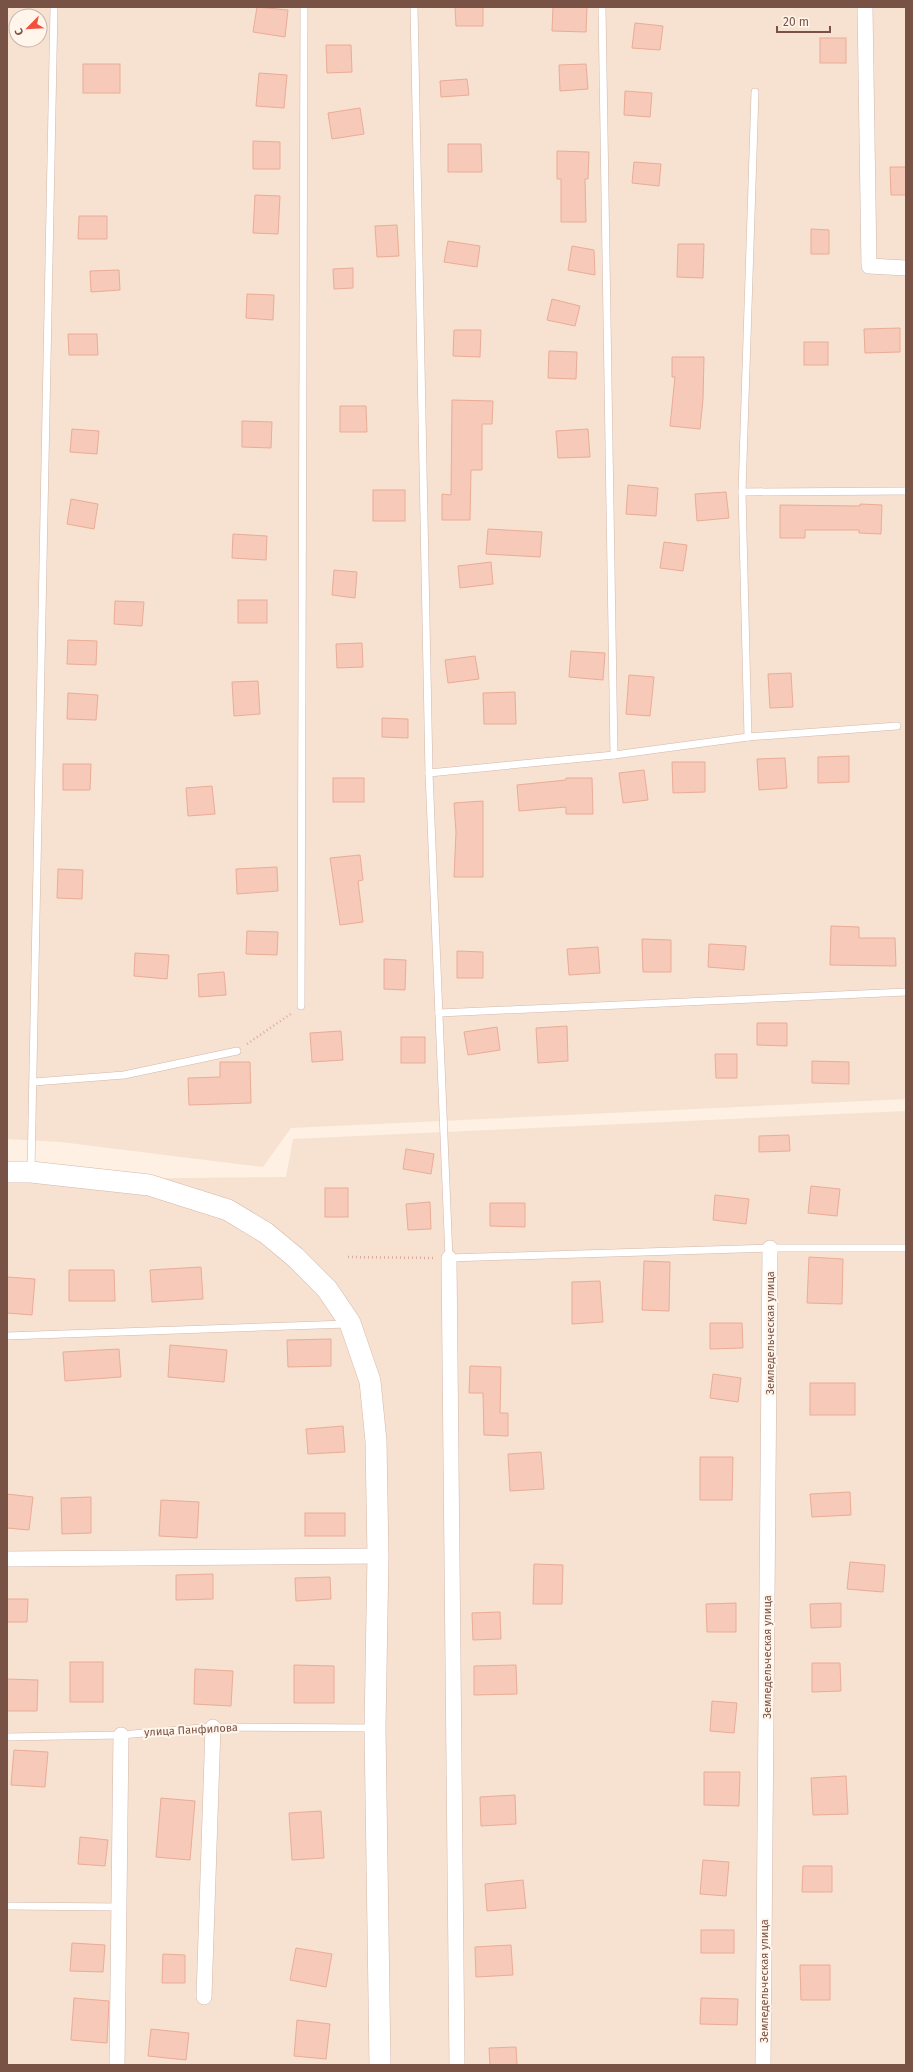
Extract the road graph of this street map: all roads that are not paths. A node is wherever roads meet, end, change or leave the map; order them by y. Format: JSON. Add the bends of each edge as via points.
{"nodes":[{"id":1,"x":54,"y":7,"type":"edge"},
{"id":2,"x":304,"y":7,"type":"edge"},
{"id":3,"x":414,"y":7,"type":"edge"},
{"id":4,"x":602,"y":7,"type":"edge"},
{"id":5,"x":865,"y":7,"type":"edge"},
{"id":6,"x":755,"y":92,"type":"dead end"},
{"id":7,"x":906,"y":268,"type":"edge"},
{"id":8,"x":906,"y":491,"type":"edge"},
{"id":9,"x":742,"y":492,"type":"junction"},
{"id":10,"x":897,"y":726,"type":"dead end"},
{"id":11,"x":748,"y":737,"type":"junction"},
{"id":12,"x":614,"y":755,"type":"junction"},
{"id":13,"x":429,"y":773,"type":"junction"},
{"id":14,"x":906,"y":992,"type":"edge"},
{"id":15,"x":301,"y":1006,"type":"road end"},
{"id":16,"x":439,"y":1013,"type":"junction"},
{"id":17,"x":237,"y":1052,"type":"road end"},
{"id":18,"x":34,"y":1082,"type":"junction"},
{"id":19,"x":7,"y":1172,"type":"edge"},
{"id":20,"x":30,"y":1172,"type":"junction"},
{"id":21,"x":770,"y":1248,"type":"junction"},
{"id":22,"x":906,"y":1248,"type":"edge"},
{"id":23,"x":449,"y":1258,"type":"junction"},
{"id":24,"x":350,"y":1323,"type":"junction"},
{"id":25,"x":7,"y":1336,"type":"edge"},
{"id":26,"x":378,"y":1556,"type":"junction"},
{"id":27,"x":7,"y":1559,"type":"edge"},
{"id":28,"x":213,"y":1727,"type":"junction"},
{"id":29,"x":375,"y":1728,"type":"junction"},
{"id":30,"x":121,"y":1735,"type":"junction"},
{"id":31,"x":7,"y":1737,"type":"edge"},
{"id":32,"x":7,"y":1906,"type":"edge"},
{"id":33,"x":120,"y":1907,"type":"junction"},
{"id":34,"x":204,"y":1997,"type":"dead end"},
{"id":35,"x":117,"y":2065,"type":"edge"},
{"id":36,"x":380,"y":2065,"type":"edge"},
{"id":37,"x":457,"y":2065,"type":"edge"},
{"id":38,"x":764,"y":2065,"type":"edge"}],
"edges":[{"from":1,"to":18,"type":"lane"},
{"from":2,"to":15,"type":"lane"},
{"from":3,"to":13,"type":"lane"},
{"from":4,"to":12,"type":"lane"},
{"from":5,"to":7,"type":"street","via":[[869,266]]},
{"from":6,"to":9,"type":"lane"},
{"from":8,"to":9,"type":"lane"},
{"from":9,"to":11,"type":"lane"},
{"from":10,"to":11,"type":"lane"},
{"from":11,"to":12,"type":"lane"},
{"from":12,"to":13,"type":"lane"},
{"from":13,"to":16,"type":"lane"},
{"from":14,"to":16,"type":"lane"},
{"from":16,"to":23,"type":"lane"},
{"from":17,"to":18,"type":"lane","via":[[124,1075]]},
{"from":18,"to":20,"type":"lane"},
{"from":19,"to":20,"type":"main road"},
{"from":20,"to":24,"type":"main road","via":[[149,1185],[228,1210],[266,1233],[295,1257],[327,1289]]},
{"from":21,"to":22,"type":"lane"},
{"from":21,"to":23,"type":"lane"},
{"from":21,"to":38,"type":"street","name":"Земледельческая улица"},
{"from":23,"to":37,"type":"street"},
{"from":24,"to":25,"type":"lane"},
{"from":24,"to":26,"type":"main road","via":[[370,1381],[376,1441]]},
{"from":26,"to":27,"type":"street"},
{"from":26,"to":29,"type":"main road"},
{"from":28,"to":29,"type":"lane","name":"улица Панфилова"},
{"from":28,"to":30,"type":"lane","name":"улица Панфилова"},
{"from":28,"to":34,"type":"street"},
{"from":29,"to":36,"type":"main road"},
{"from":30,"to":31,"type":"lane","name":"улица Панфилова"},
{"from":30,"to":33,"type":"street"},
{"from":32,"to":33,"type":"lane"},
{"from":33,"to":35,"type":"street"}]}
